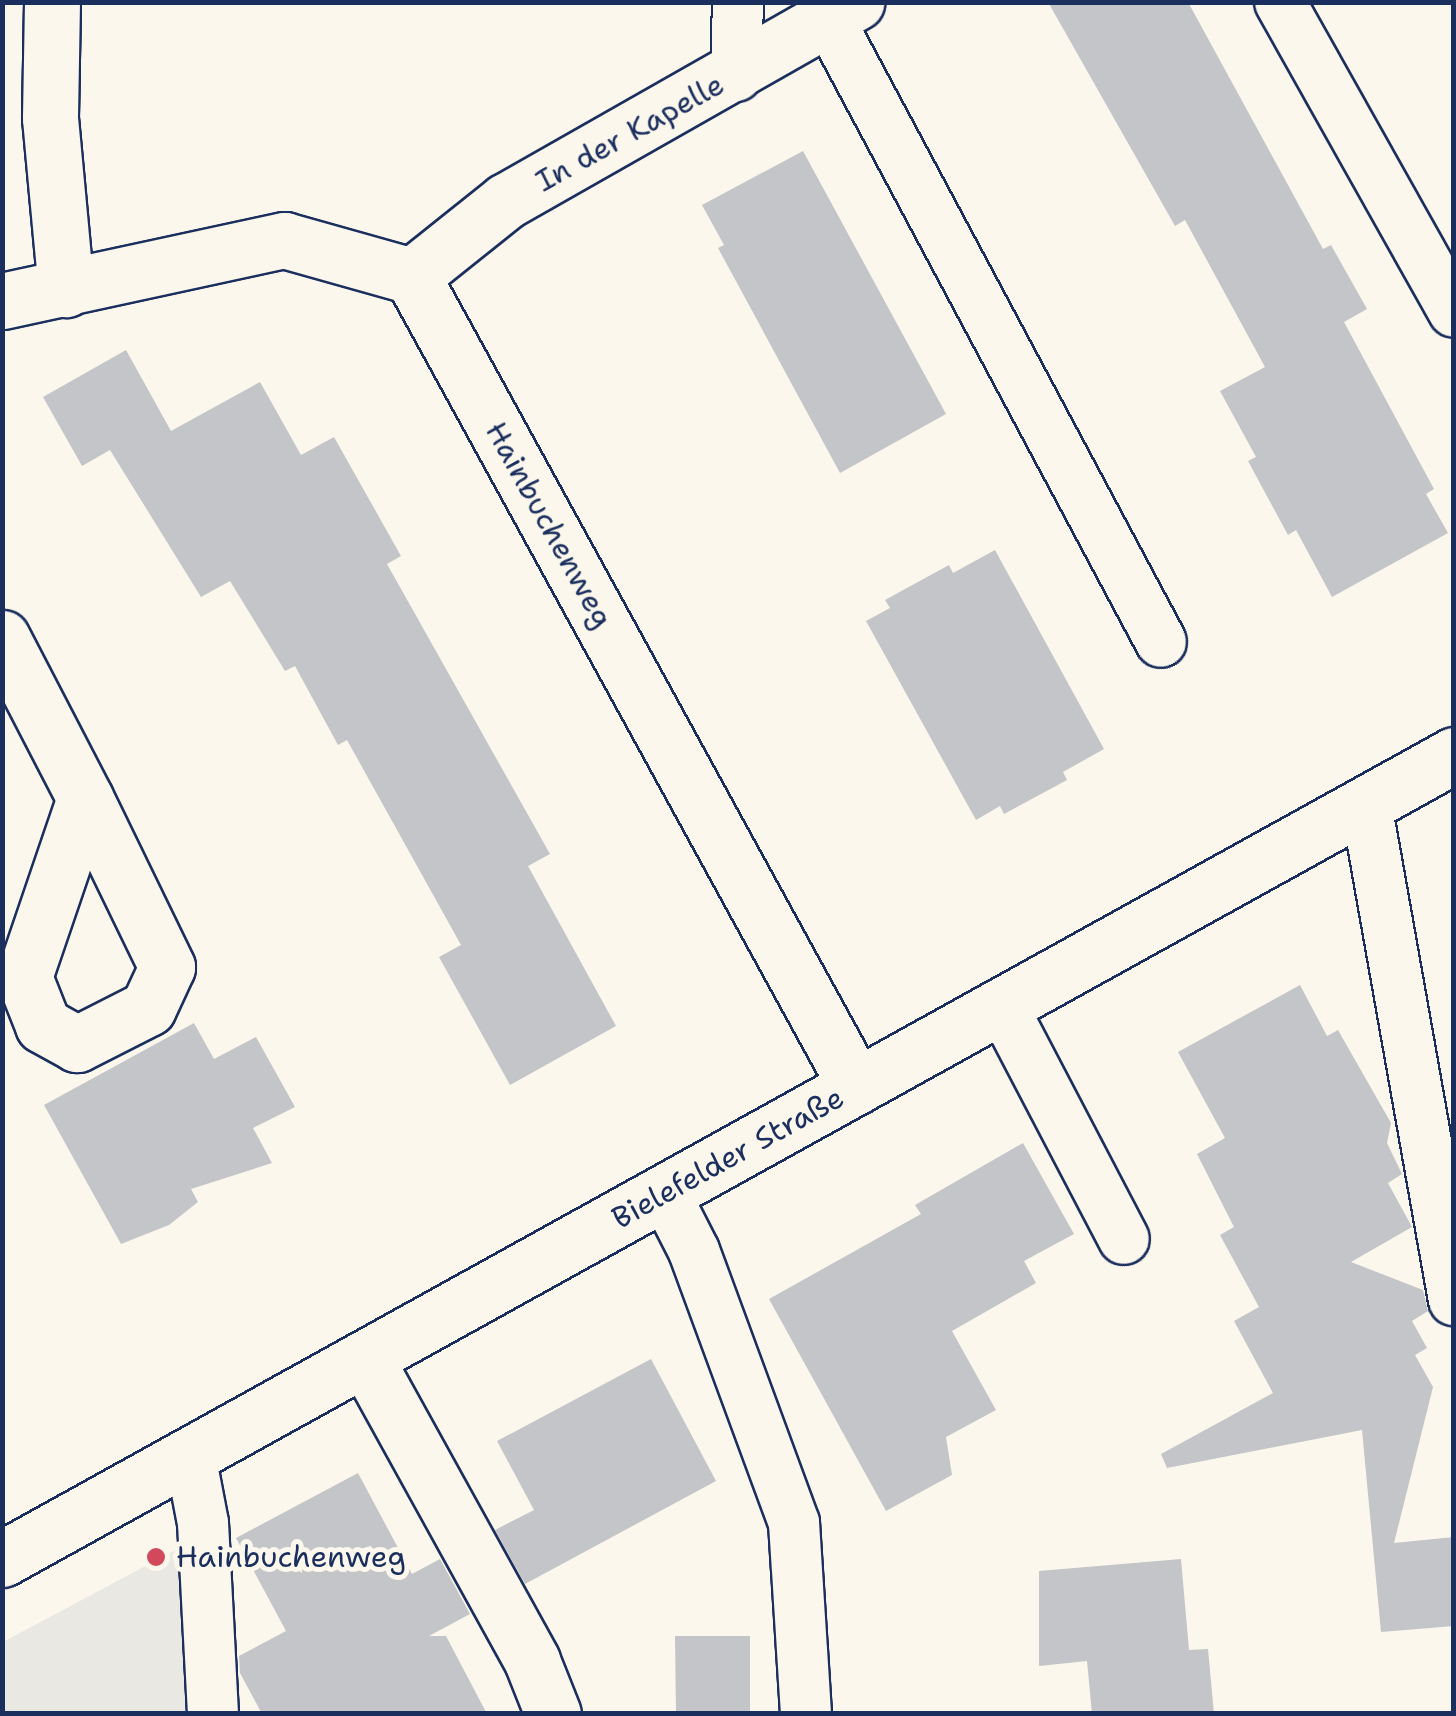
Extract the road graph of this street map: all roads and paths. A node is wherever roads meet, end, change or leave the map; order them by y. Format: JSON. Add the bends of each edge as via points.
{"nodes":[{"id":1,"x":52,"y":2,"type":"edge"},
{"id":2,"x":738,"y":2,"type":"edge"},
{"id":3,"x":1280,"y":2,"type":"edge"},
{"id":4,"x":843,"y":10,"type":"edge"},
{"id":5,"x":736,"y":76,"type":"junction"},
{"id":6,"x":412,"y":276,"type":"junction"},
{"id":7,"x":66,"y":289,"type":"junction"},
{"id":8,"x":2,"y":300,"type":"edge"},
{"id":9,"x":1454,"y":312,"type":"edge"},
{"id":10,"x":2,"y":638,"type":"edge"},
{"id":11,"x":1162,"y":642,"type":"dead end"},
{"id":12,"x":1454,"y":755,"type":"edge"},
{"id":13,"x":85,"y":798,"type":"dead end"},
{"id":14,"x":1366,"y":804,"type":"junction"},
{"id":15,"x":1001,"y":1004,"type":"junction"},
{"id":16,"x":856,"y":1086,"type":"junction"},
{"id":17,"x":665,"y":1194,"type":"junction"},
{"id":18,"x":1124,"y":1239,"type":"dead end"},
{"id":19,"x":1454,"y":1300,"type":"edge"},
{"id":20,"x":365,"y":1358,"type":"junction"},
{"id":21,"x":190,"y":1455,"type":"junction"},
{"id":22,"x":2,"y":1559,"type":"edge"},
{"id":23,"x":213,"y":1714,"type":"edge"},
{"id":24,"x":553,"y":1714,"type":"edge"},
{"id":25,"x":806,"y":1714,"type":"edge"}],
"edges":[{"from":1,"to":7,"type":"street","via":[[50,118]]},
{"from":2,"to":5,"type":"lane"},
{"from":3,"to":9,"type":"lane"},
{"from":4,"to":5,"type":"street","name":"In der Kapelle"},
{"from":4,"to":11,"type":"lane"},
{"from":5,"to":6,"type":"street","name":"In der Kapelle","via":[[506,202]]},
{"from":6,"to":7,"type":"street","via":[[284,240]]},
{"from":6,"to":16,"type":"street","name":"Hainbuchenweg"},
{"from":7,"to":8,"type":"street"},
{"from":10,"to":13,"type":"street"},
{"from":12,"to":14,"type":"street","name":"Bielefelder Straße"},
{"from":14,"to":15,"type":"street","name":"Bielefelder Straße"},
{"from":14,"to":19,"type":"lane"},
{"from":15,"to":16,"type":"street","name":"Bielefelder Straße"},
{"from":15,"to":18,"type":"lane"},
{"from":16,"to":17,"type":"street","name":"Bielefelder Straße"},
{"from":17,"to":20,"type":"street","name":"Bielefelder Straße"},
{"from":17,"to":25,"type":"lane","via":[[694,1251],[794,1523]]},
{"from":20,"to":21,"type":"street","name":"Bielefelder Straße"},
{"from":20,"to":24,"type":"street","via":[[532,1661]]},
{"from":21,"to":22,"type":"street","name":"Bielefelder Straße"},
{"from":21,"to":23,"type":"lane","via":[[203,1523]]}]}
